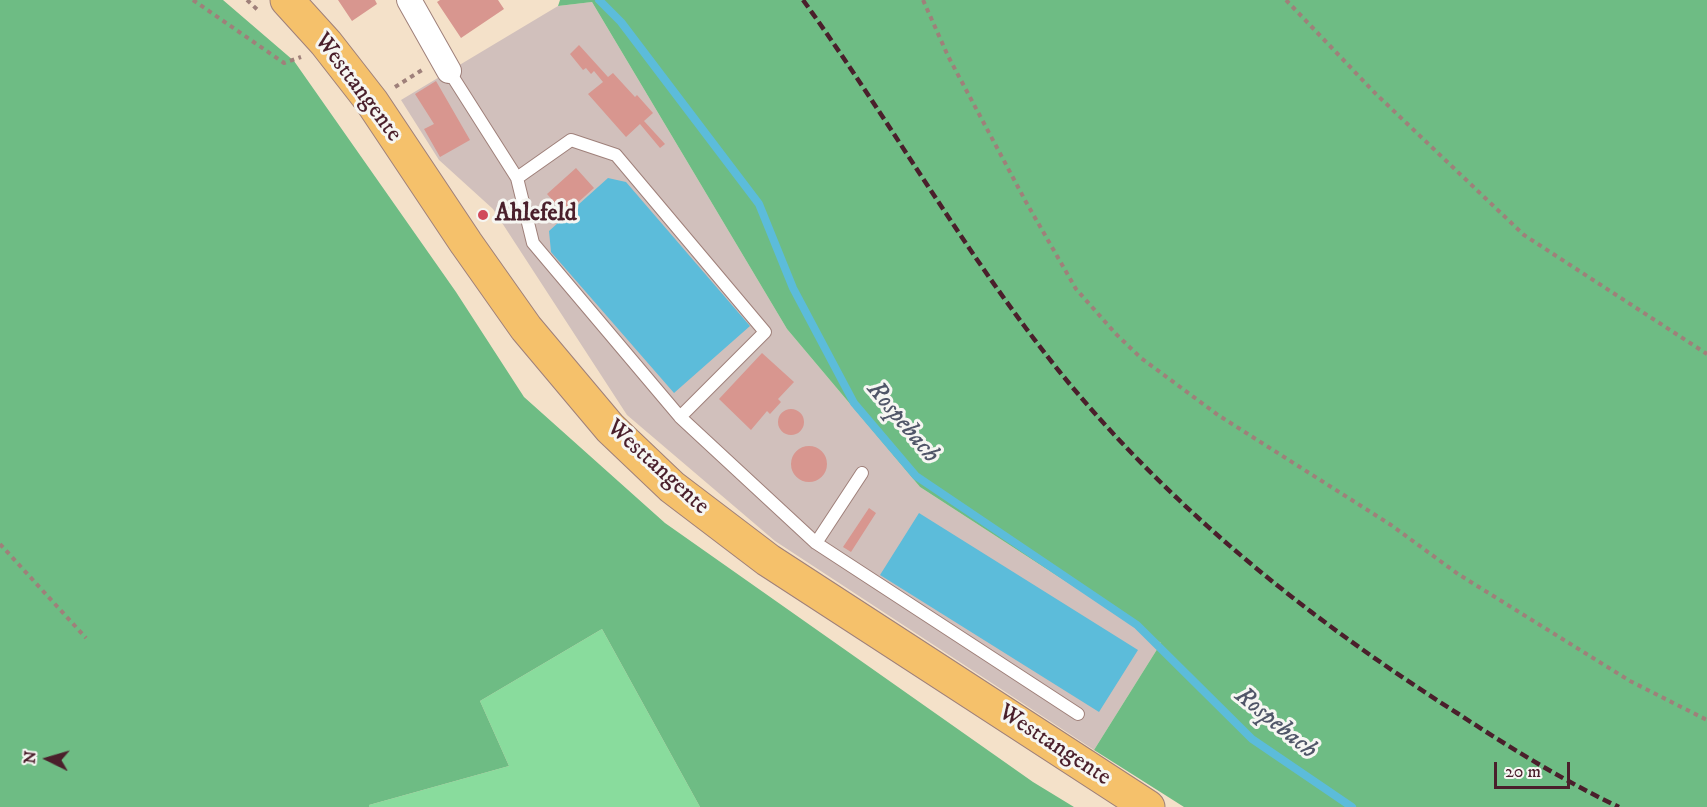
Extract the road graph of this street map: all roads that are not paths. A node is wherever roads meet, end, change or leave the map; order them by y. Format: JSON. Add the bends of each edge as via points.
{"nodes":[{"id":1,"x":287,"y":0,"type":"edge"},
{"id":2,"x":409,"y":0,"type":"edge"},
{"id":3,"x":445,"y":64,"type":"joint"},
{"id":4,"x":517,"y":178,"type":"junction"},
{"id":5,"x":680,"y":417,"type":"junction"},
{"id":6,"x":862,"y":473,"type":"dead end"},
{"id":7,"x":816,"y":543,"type":"junction"},
{"id":8,"x":1078,"y":714,"type":"dead end"},
{"id":9,"x":1148,"y":807,"type":"edge"}],
"edges":[{"from":1,"to":9,"type":"main road","name":"Westtangente","via":[[372,102],[526,328],[610,428],[672,487],[768,560]]},
{"from":2,"to":3,"type":"street"},
{"from":3,"to":4,"type":"lane"},
{"from":4,"to":5,"type":"lane","via":[[533,243]]},
{"from":4,"to":5,"type":"lane","via":[[571,140],[616,155],[765,332]]},
{"from":5,"to":7,"type":"lane"},
{"from":6,"to":7,"type":"lane"},
{"from":7,"to":8,"type":"lane"}]}
